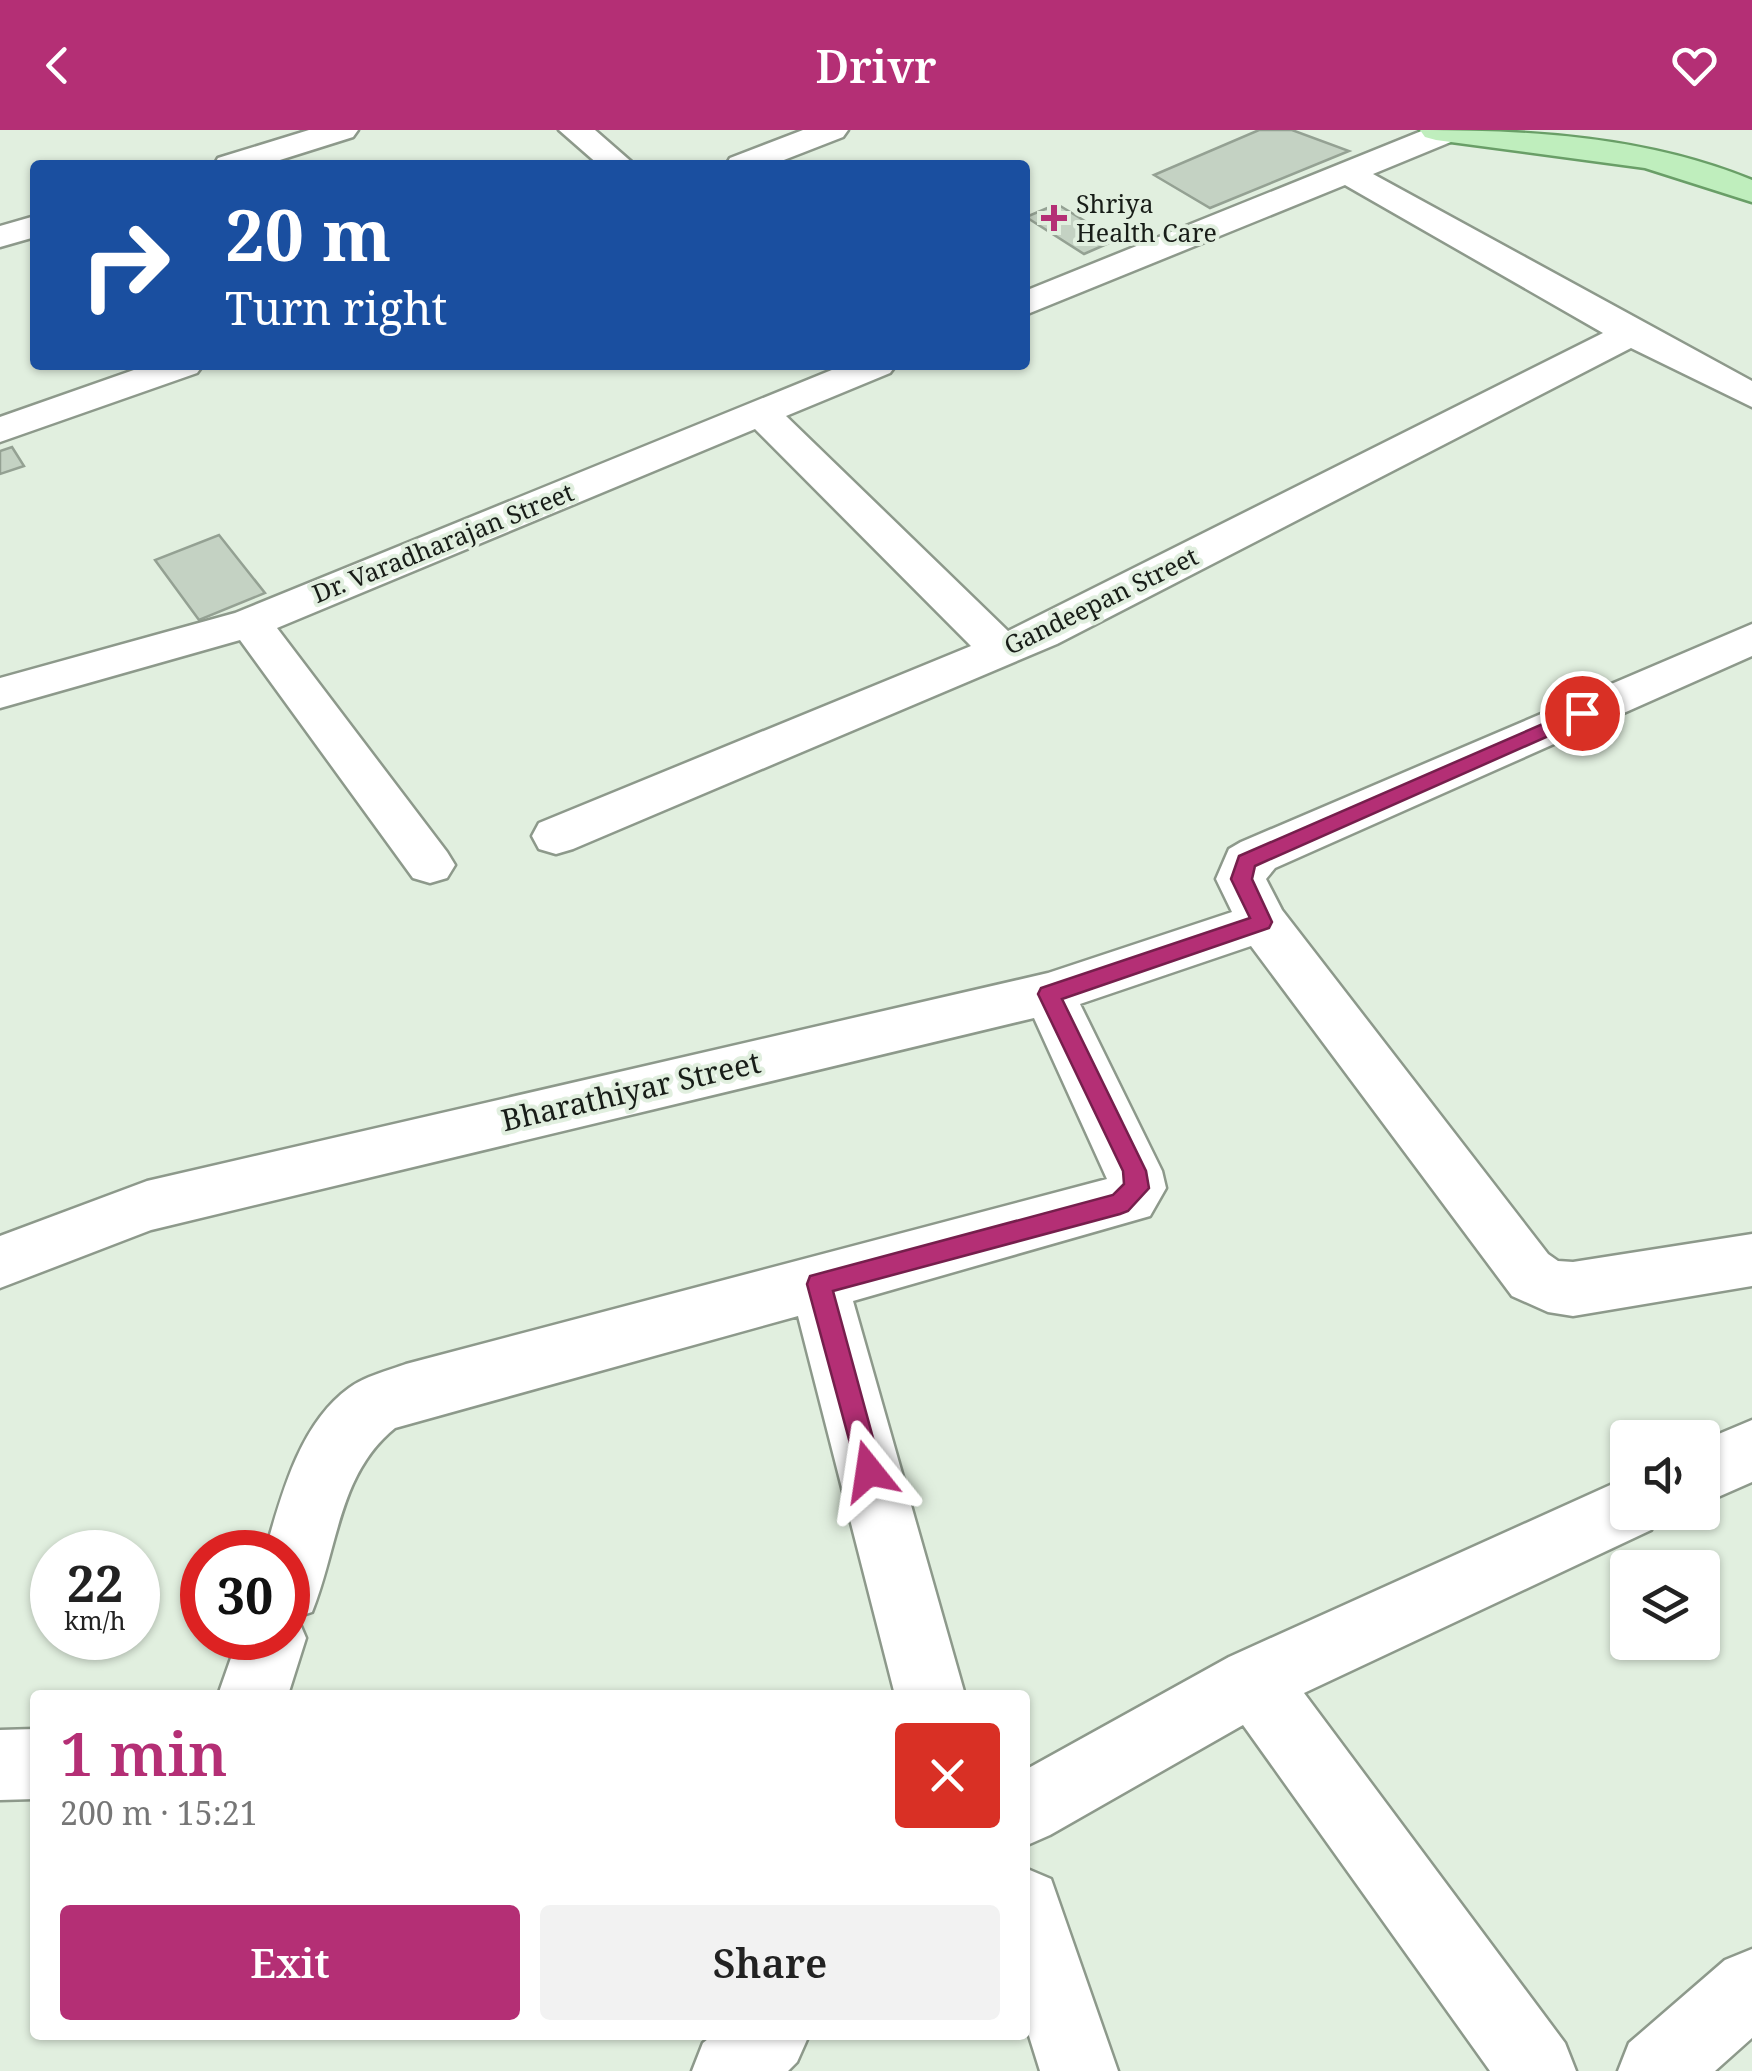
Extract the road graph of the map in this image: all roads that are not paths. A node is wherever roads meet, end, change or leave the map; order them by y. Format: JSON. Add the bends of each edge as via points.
{"nodes":[{"id":1,"x":342,"y":130,"type":"edge"},
{"id":2,"x":575,"y":130,"type":"edge"},
{"id":3,"x":832,"y":130,"type":"edge"},
{"id":4,"x":1442,"y":131,"type":"edge"},
{"id":5,"x":246,"y":160,"type":"edge"},
{"id":6,"x":612,"y":160,"type":"edge"},
{"id":7,"x":755,"y":160,"type":"edge"},
{"id":8,"x":1346,"y":172,"type":"junction"},
{"id":9,"x":1752,"y":192,"type":"edge"},
{"id":10,"x":30,"y":228,"type":"edge"},
{"id":11,"x":0,"y":237,"type":"edge"},
{"id":12,"x":1030,"y":302,"type":"edge"},
{"id":13,"x":1631,"y":333,"type":"junction"},
{"id":14,"x":170,"y":370,"type":"edge"},
{"id":15,"x":865,"y":370,"type":"edge"},
{"id":16,"x":1752,"y":396,"type":"edge"},
{"id":17,"x":760,"y":413,"type":"junction"},
{"id":18,"x":0,"y":430,"type":"edge"},
{"id":19,"x":250,"y":623,"type":"junction"},
{"id":20,"x":1752,"y":639,"type":"edge"},
{"id":21,"x":1002,"y":651,"type":"junction"},
{"id":22,"x":0,"y":693,"type":"edge"},
{"id":23,"x":556,"y":836,"type":"dead end"},
{"id":24,"x":430,"y":866,"type":"dead end"},
{"id":25,"x":1262,"y":922,"type":"junction"},
{"id":26,"x":1049,"y":994,"type":"junction"},
{"id":27,"x":1752,"y":1260,"type":"edge"},
{"id":28,"x":0,"y":1262,"type":"edge"},
{"id":29,"x":819,"y":1284,"type":"junction"},
{"id":30,"x":1752,"y":1450,"type":"edge"},
{"id":31,"x":1720,"y":1465,"type":"edge"},
{"id":32,"x":1610,"y":1516,"type":"edge"},
{"id":33,"x":307,"y":1530,"type":"edge"},
{"id":34,"x":265,"y":1660,"type":"edge"},
{"id":35,"x":1252,"y":1682,"type":"junction"},
{"id":36,"x":255,"y":1690,"type":"edge"},
{"id":37,"x":929,"y":1690,"type":"edge"},
{"id":38,"x":30,"y":1764,"type":"edge"},
{"id":39,"x":0,"y":1765,"type":"edge"},
{"id":40,"x":1030,"y":1807,"type":"edge"},
{"id":41,"x":1030,"y":1920,"type":"edge"},
{"id":42,"x":1752,"y":1987,"type":"edge"},
{"id":43,"x":765,"y":2040,"type":"edge"},
{"id":44,"x":732,"y":2071,"type":"edge"},
{"id":45,"x":1079,"y":2071,"type":"edge"},
{"id":46,"x":1536,"y":2071,"type":"edge"},
{"id":47,"x":1657,"y":2071,"type":"edge"}],
"edges":[{"from":1,"to":5,"type":"street"},
{"from":2,"to":6,"type":"street"},
{"from":3,"to":7,"type":"street"},
{"from":4,"to":8,"type":"street"},
{"from":4,"to":9,"type":"main road","via":[[1646,158]]},
{"from":8,"to":12,"type":"street"},
{"from":8,"to":13,"type":"street"},
{"from":10,"to":11,"type":"street"},
{"from":13,"to":16,"type":"street"},
{"from":13,"to":21,"type":"street","name":"Gandeepan Street"},
{"from":14,"to":18,"type":"street"},
{"from":15,"to":17,"type":"street","name":"Dr. Varadharajan Street"},
{"from":17,"to":19,"type":"street","name":"Dr. Varadharajan Street"},
{"from":17,"to":21,"type":"street"},
{"from":19,"to":22,"type":"street","name":"Dr. Varadharajan Street"},
{"from":19,"to":24,"type":"street"},
{"from":20,"to":25,"type":"street","via":[[1246,862],[1241,879]]},
{"from":21,"to":23,"type":"street","name":"Gandeepan Street"},
{"from":25,"to":26,"type":"street","name":"Bharathiyar Street"},
{"from":25,"to":27,"type":"street","via":[[1540,1284],[1573,1289]]},
{"from":26,"to":28,"type":"street","name":"Bharathiyar Street","via":[[146,1206]]},
{"from":26,"to":29,"type":"street","via":[[1134,1171],[1137,1188],[1130,1198]]},
{"from":29,"to":33,"type":"street","via":[[406,1393],[371,1408],[329,1461]]},
{"from":29,"to":37,"type":"street"},
{"from":30,"to":31,"type":"street"},
{"from":32,"to":35,"type":"street"},
{"from":34,"to":36,"type":"street"},
{"from":35,"to":40,"type":"street"},
{"from":35,"to":46,"type":"street"},
{"from":38,"to":39,"type":"street"},
{"from":41,"to":45,"type":"street"},
{"from":42,"to":47,"type":"street"},
{"from":43,"to":44,"type":"street"}]}
